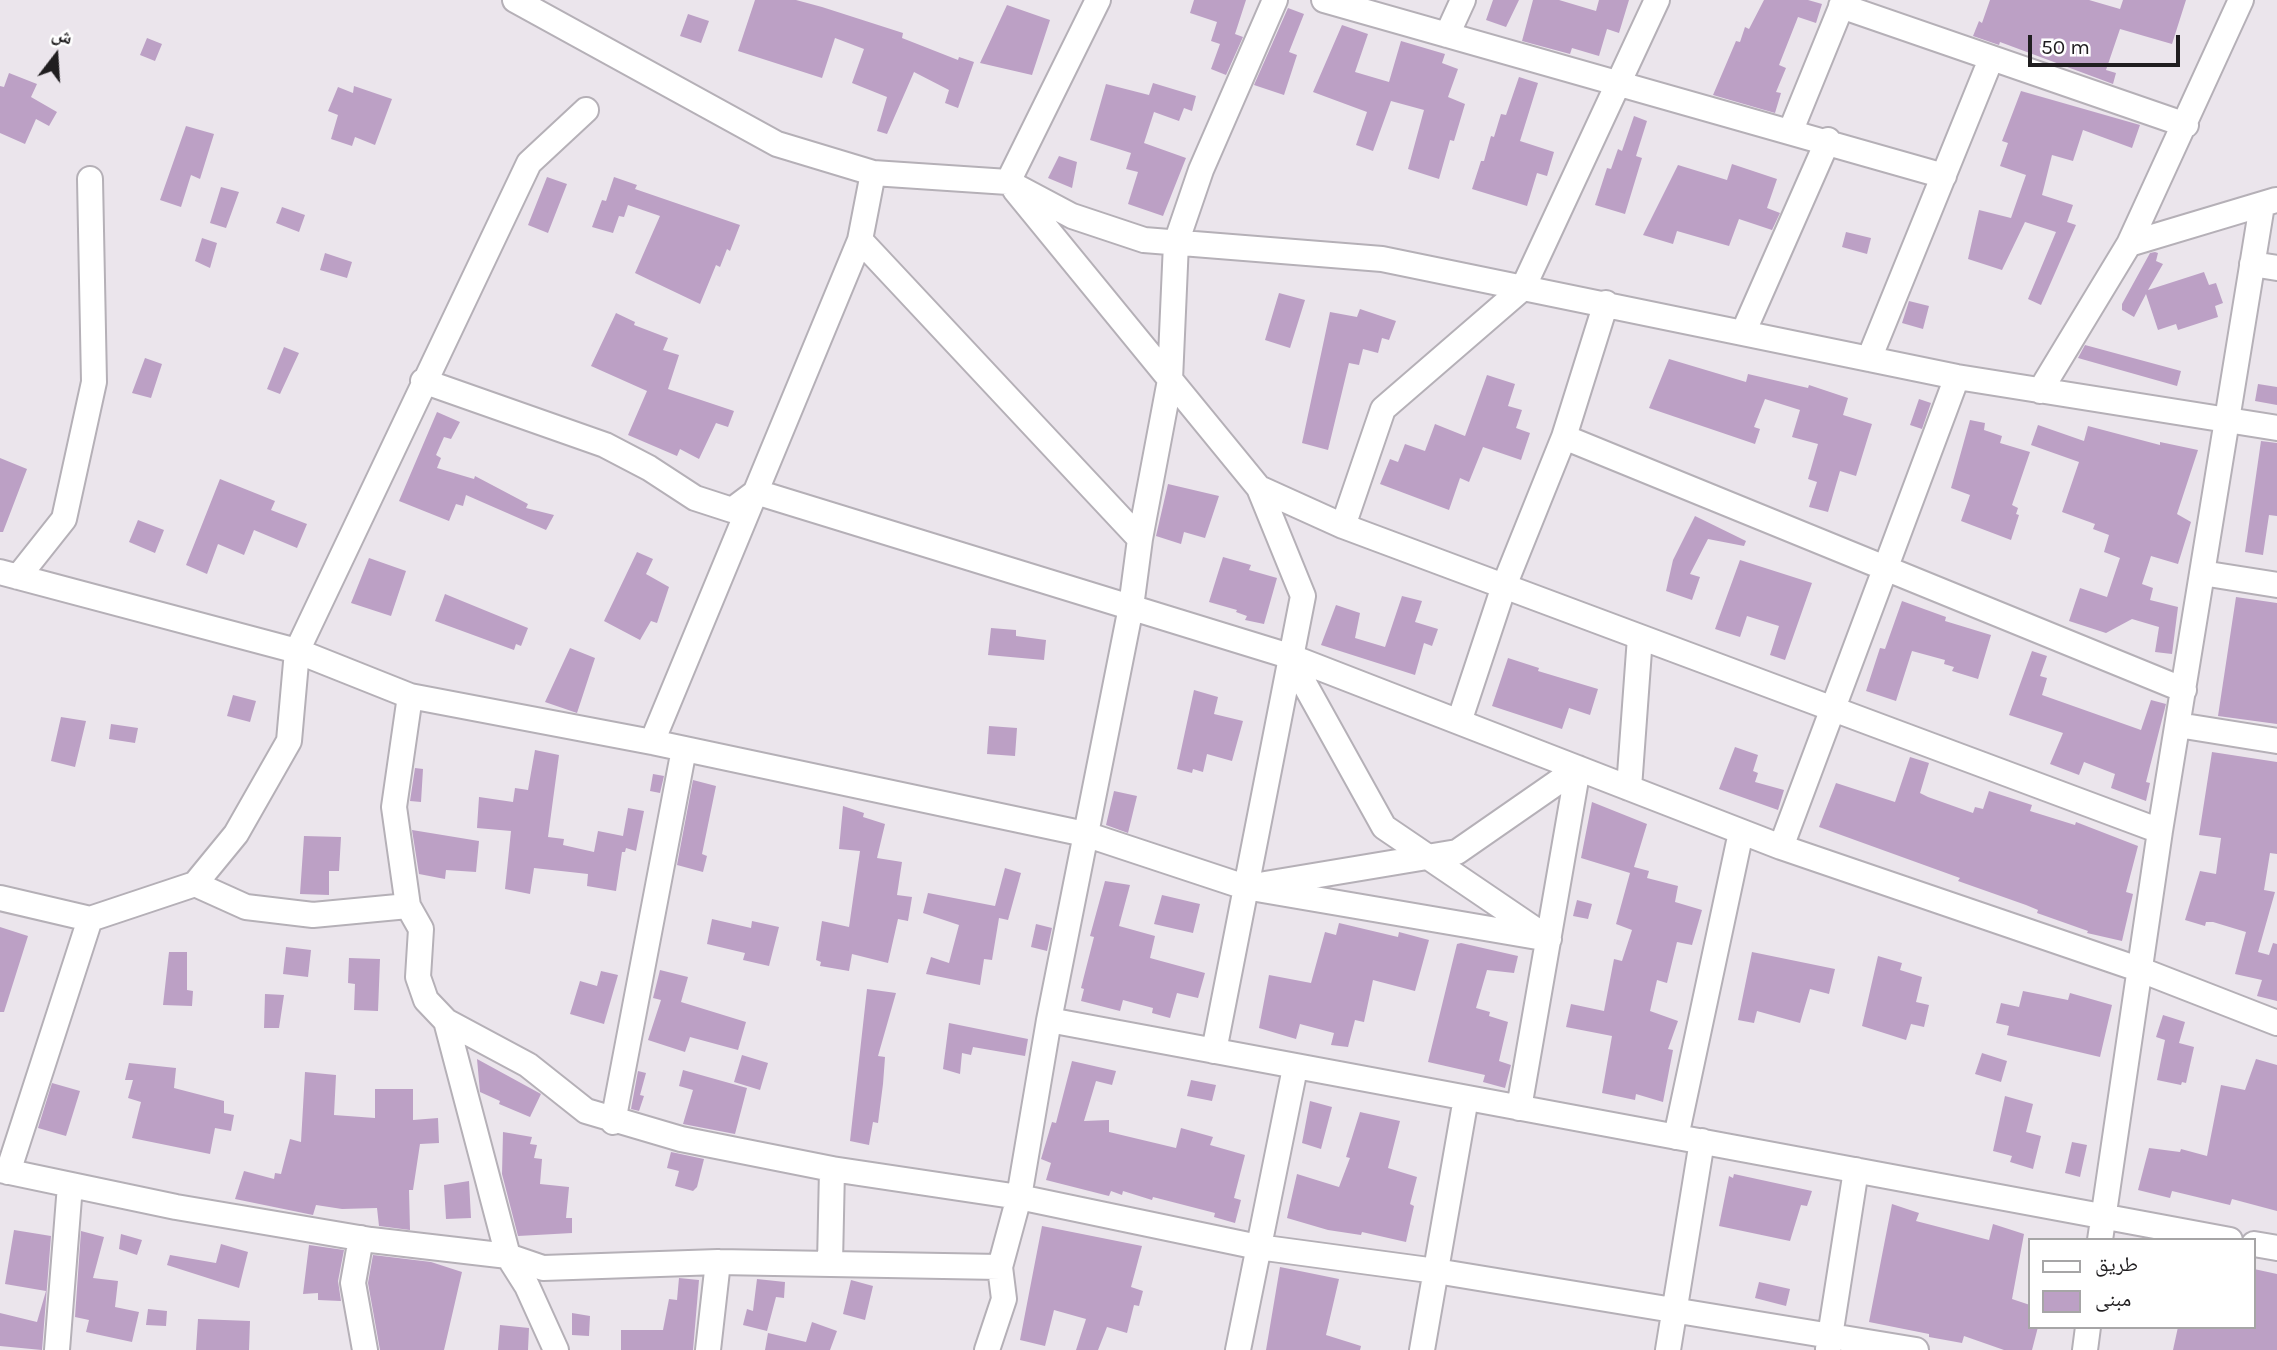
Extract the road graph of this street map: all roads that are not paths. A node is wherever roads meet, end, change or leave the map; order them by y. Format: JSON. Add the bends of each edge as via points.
{"nodes":[{"id":1,"x":515,"y":0,"type":"edge"},
{"id":2,"x":1098,"y":0,"type":"edge"},
{"id":3,"x":1275,"y":0,"type":"edge"},
{"id":4,"x":1324,"y":0,"type":"edge"},
{"id":5,"x":1464,"y":0,"type":"edge"},
{"id":6,"x":1657,"y":0,"type":"edge"},
{"id":7,"x":2241,"y":0,"type":"edge"},
{"id":8,"x":1843,"y":3,"type":"edge"},
{"id":9,"x":548,"y":8,"type":"edge"},
{"id":10,"x":1447,"y":34,"type":"junction"},
{"id":11,"x":1991,"y":59,"type":"junction"},
{"id":12,"x":1618,"y":82,"type":"junction"},
{"id":13,"x":586,"y":110,"type":"dead end"},
{"id":14,"x":2186,"y":125,"type":"junction"},
{"id":15,"x":1791,"y":130,"type":"junction"},
{"id":16,"x":1828,"y":140,"type":"junction"},
{"id":17,"x":873,"y":173,"type":"junction"},
{"id":18,"x":1944,"y":176,"type":"junction"},
{"id":19,"x":90,"y":179,"type":"dead end"},
{"id":20,"x":1008,"y":181,"type":"junction"},
{"id":21,"x":2270,"y":202,"type":"edge"},
{"id":22,"x":860,"y":240,"type":"junction"},
{"id":23,"x":1176,"y":243,"type":"junction"},
{"id":24,"x":2129,"y":244,"type":"junction"},
{"id":25,"x":2252,"y":264,"type":"junction"},
{"id":26,"x":2277,"y":268,"type":"edge"},
{"id":27,"x":1523,"y":288,"type":"junction"},
{"id":28,"x":1606,"y":303,"type":"junction"},
{"id":29,"x":1743,"y":333,"type":"junction"},
{"id":30,"x":1869,"y":359,"type":"junction"},
{"id":31,"x":1957,"y":377,"type":"junction"},
{"id":32,"x":1170,"y":380,"type":"junction"},
{"id":33,"x":423,"y":381,"type":"junction"},
{"id":34,"x":2039,"y":391,"type":"junction"},
{"id":35,"x":2225,"y":420,"type":"junction"},
{"id":36,"x":2277,"y":428,"type":"edge"},
{"id":37,"x":1563,"y":437,"type":"junction"},
{"id":38,"x":1259,"y":488,"type":"junction"},
{"id":39,"x":756,"y":492,"type":"junction"},
{"id":40,"x":1343,"y":526,"type":"junction"},
{"id":41,"x":1140,"y":540,"type":"junction"},
{"id":42,"x":1886,"y":567,"type":"junction"},
{"id":43,"x":2202,"y":573,"type":"junction"},
{"id":44,"x":9,"y":575,"type":"edge"},
{"id":45,"x":2277,"y":585,"type":"edge"},
{"id":46,"x":1504,"y":586,"type":"junction"},
{"id":47,"x":1131,"y":607,"type":"junction"},
{"id":48,"x":1640,"y":637,"type":"junction"},
{"id":49,"x":297,"y":651,"type":"junction"},
{"id":50,"x":1289,"y":656,"type":"junction"},
{"id":51,"x":2184,"y":690,"type":"junction"},
{"id":52,"x":410,"y":696,"type":"junction"},
{"id":53,"x":1833,"y":708,"type":"junction"},
{"id":54,"x":1459,"y":722,"type":"junction"},
{"id":55,"x":2178,"y":725,"type":"junction"},
{"id":56,"x":2277,"y":741,"type":"edge"},
{"id":57,"x":652,"y":742,"type":"junction"},
{"id":58,"x":684,"y":749,"type":"junction"},
{"id":59,"x":1578,"y":768,"type":"junction"},
{"id":60,"x":1629,"y":788,"type":"junction"},
{"id":61,"x":2160,"y":831,"type":"junction"},
{"id":62,"x":1741,"y":832,"type":"junction"},
{"id":63,"x":1085,"y":835,"type":"junction"},
{"id":64,"x":1781,"y":847,"type":"junction"},
{"id":65,"x":1428,"y":857,"type":"junction"},
{"id":66,"x":195,"y":884,"type":"junction"},
{"id":67,"x":1245,"y":887,"type":"junction"},
{"id":68,"x":0,"y":898,"type":"edge"},
{"id":69,"x":408,"y":906,"type":"junction"},
{"id":70,"x":90,"y":919,"type":"junction"},
{"id":71,"x":1549,"y":939,"type":"junction"},
{"id":72,"x":2141,"y":970,"type":"junction"},
{"id":73,"x":1049,"y":1020,"type":"junction"},
{"id":74,"x":446,"y":1021,"type":"junction"},
{"id":75,"x":2277,"y":1023,"type":"edge"},
{"id":76,"x":1214,"y":1051,"type":"junction"},
{"id":77,"x":1295,"y":1068,"type":"junction"},
{"id":78,"x":1466,"y":1098,"type":"junction"},
{"id":79,"x":1519,"y":1108,"type":"junction"},
{"id":80,"x":613,"y":1122,"type":"junction"},
{"id":81,"x":1676,"y":1137,"type":"junction"},
{"id":82,"x":1702,"y":1141,"type":"junction"},
{"id":83,"x":832,"y":1169,"type":"junction"},
{"id":84,"x":1856,"y":1170,"type":"junction"},
{"id":85,"x":4,"y":1171,"type":"edge"},
{"id":86,"x":70,"y":1185,"type":"junction"},
{"id":87,"x":1019,"y":1197,"type":"junction"},
{"id":88,"x":2102,"y":1228,"type":"edge"},
{"id":89,"x":361,"y":1238,"type":"junction"},
{"id":90,"x":2210,"y":1238,"type":"edge"},
{"id":91,"x":2256,"y":1244,"type":"edge"},
{"id":92,"x":1258,"y":1247,"type":"junction"},
{"id":93,"x":2277,"y":1248,"type":"edge"},
{"id":94,"x":508,"y":1256,"type":"junction"},
{"id":95,"x":718,"y":1262,"type":"junction"},
{"id":96,"x":830,"y":1263,"type":"junction"},
{"id":97,"x":1000,"y":1267,"type":"junction"},
{"id":98,"x":1436,"y":1271,"type":"junction"},
{"id":99,"x":1674,"y":1310,"type":"junction"},
{"id":100,"x":2088,"y":1329,"type":"edge"},
{"id":101,"x":1829,"y":1342,"type":"edge"},
{"id":102,"x":994,"y":1345,"type":"edge"},
{"id":103,"x":57,"y":1350,"type":"edge"},
{"id":104,"x":365,"y":1350,"type":"edge"},
{"id":105,"x":556,"y":1350,"type":"edge"},
{"id":106,"x":708,"y":1350,"type":"edge"},
{"id":107,"x":1238,"y":1350,"type":"edge"},
{"id":108,"x":1422,"y":1350,"type":"edge"},
{"id":109,"x":1668,"y":1350,"type":"edge"},
{"id":110,"x":1916,"y":1350,"type":"edge"},
{"id":111,"x":2085,"y":1350,"type":"edge"}],
"edges":[{"from":1,"to":9,"type":"street"},
{"from":2,"to":20,"type":"street"},
{"from":3,"to":23,"type":"street","via":[[1201,170]]},
{"from":4,"to":10,"type":"street"},
{"from":5,"to":10,"type":"street"},
{"from":6,"to":12,"type":"street"},
{"from":7,"to":14,"type":"street"},
{"from":8,"to":11,"type":"street"},
{"from":8,"to":15,"type":"street"},
{"from":9,"to":17,"type":"street","via":[[777,144]]},
{"from":10,"to":12,"type":"street"},
{"from":11,"to":14,"type":"street"},
{"from":11,"to":18,"type":"street"},
{"from":12,"to":15,"type":"street"},
{"from":12,"to":27,"type":"street"},
{"from":13,"to":33,"type":"street","via":[[529,163]]},
{"from":14,"to":24,"type":"street"},
{"from":15,"to":16,"type":"street"},
{"from":16,"to":18,"type":"street"},
{"from":16,"to":29,"type":"street"},
{"from":17,"to":20,"type":"street"},
{"from":17,"to":22,"type":"street"},
{"from":18,"to":30,"type":"street"},
{"from":19,"to":44,"type":"street","via":[[94,382],[64,519]]},
{"from":20,"to":23,"type":"street","via":[[1072,216],[1144,240]]},
{"from":20,"to":32,"type":"street"},
{"from":21,"to":24,"type":"street"},
{"from":21,"to":25,"type":"street"},
{"from":22,"to":39,"type":"street"},
{"from":22,"to":41,"type":"street"},
{"from":23,"to":27,"type":"street","via":[[1382,259]]},
{"from":23,"to":32,"type":"street"},
{"from":24,"to":34,"type":"street"},
{"from":25,"to":26,"type":"street"},
{"from":25,"to":35,"type":"street"},
{"from":27,"to":28,"type":"street"},
{"from":27,"to":40,"type":"street","via":[[1384,408]]},
{"from":28,"to":29,"type":"street"},
{"from":28,"to":37,"type":"street"},
{"from":29,"to":30,"type":"street"},
{"from":30,"to":31,"type":"street"},
{"from":31,"to":34,"type":"street"},
{"from":31,"to":42,"type":"street"},
{"from":32,"to":38,"type":"street"},
{"from":32,"to":41,"type":"street"},
{"from":33,"to":39,"type":"street","via":[[605,445],[695,498],[732,510]]},
{"from":33,"to":49,"type":"street"},
{"from":34,"to":35,"type":"street"},
{"from":35,"to":36,"type":"street"},
{"from":35,"to":43,"type":"street"},
{"from":37,"to":42,"type":"street"},
{"from":37,"to":46,"type":"street"},
{"from":38,"to":40,"type":"street"},
{"from":38,"to":50,"type":"street","via":[[1303,596]]},
{"from":39,"to":47,"type":"street"},
{"from":39,"to":57,"type":"street"},
{"from":40,"to":46,"type":"street"},
{"from":41,"to":47,"type":"street"},
{"from":42,"to":51,"type":"street"},
{"from":42,"to":53,"type":"street"},
{"from":43,"to":45,"type":"street"},
{"from":43,"to":51,"type":"street"},
{"from":44,"to":49,"type":"street"},
{"from":46,"to":48,"type":"street"},
{"from":46,"to":54,"type":"street"},
{"from":47,"to":50,"type":"street"},
{"from":47,"to":63,"type":"street"},
{"from":48,"to":53,"type":"street"},
{"from":48,"to":60,"type":"street"},
{"from":49,"to":52,"type":"street"},
{"from":49,"to":66,"type":"street","via":[[289,741],[236,834]]},
{"from":50,"to":54,"type":"street"},
{"from":50,"to":65,"type":"street","via":[[1384,827]]},
{"from":50,"to":67,"type":"street"},
{"from":51,"to":55,"type":"street"},
{"from":52,"to":57,"type":"street"},
{"from":52,"to":69,"type":"street","via":[[394,807]]},
{"from":53,"to":61,"type":"street"},
{"from":53,"to":64,"type":"street"},
{"from":54,"to":59,"type":"street"},
{"from":55,"to":56,"type":"street"},
{"from":55,"to":61,"type":"street"},
{"from":57,"to":58,"type":"street"},
{"from":58,"to":63,"type":"street"},
{"from":58,"to":80,"type":"street"},
{"from":59,"to":60,"type":"street"},
{"from":59,"to":65,"type":"street","via":[[1457,852]]},
{"from":59,"to":71,"type":"street"},
{"from":60,"to":62,"type":"street"},
{"from":61,"to":72,"type":"street"},
{"from":62,"to":64,"type":"street"},
{"from":62,"to":81,"type":"street"},
{"from":63,"to":67,"type":"street"},
{"from":63,"to":73,"type":"street"},
{"from":64,"to":72,"type":"street"},
{"from":65,"to":67,"type":"street"},
{"from":65,"to":71,"type":"street"},
{"from":66,"to":69,"type":"street","via":[[246,907],[313,915]]},
{"from":66,"to":70,"type":"street"},
{"from":67,"to":71,"type":"street"},
{"from":67,"to":76,"type":"street"},
{"from":68,"to":70,"type":"street"},
{"from":69,"to":74,"type":"street","via":[[421,929],[418,977],[426,1000]]},
{"from":70,"to":85,"type":"street"},
{"from":71,"to":79,"type":"street"},
{"from":72,"to":75,"type":"street"},
{"from":72,"to":88,"type":"street"},
{"from":73,"to":76,"type":"street"},
{"from":73,"to":87,"type":"street"},
{"from":74,"to":80,"type":"street","via":[[528,1065],[586,1111]]},
{"from":74,"to":94,"type":"street"},
{"from":76,"to":77,"type":"street"},
{"from":77,"to":78,"type":"street"},
{"from":77,"to":92,"type":"street"},
{"from":78,"to":79,"type":"street"},
{"from":78,"to":98,"type":"street"},
{"from":79,"to":81,"type":"street"},
{"from":80,"to":83,"type":"street"},
{"from":81,"to":82,"type":"street"},
{"from":82,"to":84,"type":"street"},
{"from":82,"to":99,"type":"street"},
{"from":83,"to":87,"type":"street"},
{"from":83,"to":96,"type":"street"},
{"from":84,"to":88,"type":"street"},
{"from":84,"to":101,"type":"street"},
{"from":85,"to":86,"type":"street"},
{"from":86,"to":89,"type":"street"},
{"from":86,"to":103,"type":"street"},
{"from":87,"to":92,"type":"street"},
{"from":87,"to":97,"type":"street"},
{"from":88,"to":90,"type":"street"},
{"from":89,"to":94,"type":"street"},
{"from":89,"to":104,"type":"street","via":[[353,1283]]},
{"from":91,"to":93,"type":"street"},
{"from":92,"to":98,"type":"street"},
{"from":92,"to":107,"type":"street"},
{"from":94,"to":95,"type":"street","via":[[542,1268]]},
{"from":94,"to":105,"type":"street"},
{"from":95,"to":96,"type":"street"},
{"from":95,"to":106,"type":"street"},
{"from":96,"to":97,"type":"street"},
{"from":97,"to":102,"type":"street","via":[[1004,1299]]},
{"from":98,"to":99,"type":"street"},
{"from":98,"to":108,"type":"street"},
{"from":99,"to":101,"type":"street"},
{"from":99,"to":109,"type":"street"},
{"from":100,"to":111,"type":"street"},
{"from":101,"to":110,"type":"street"}]}
